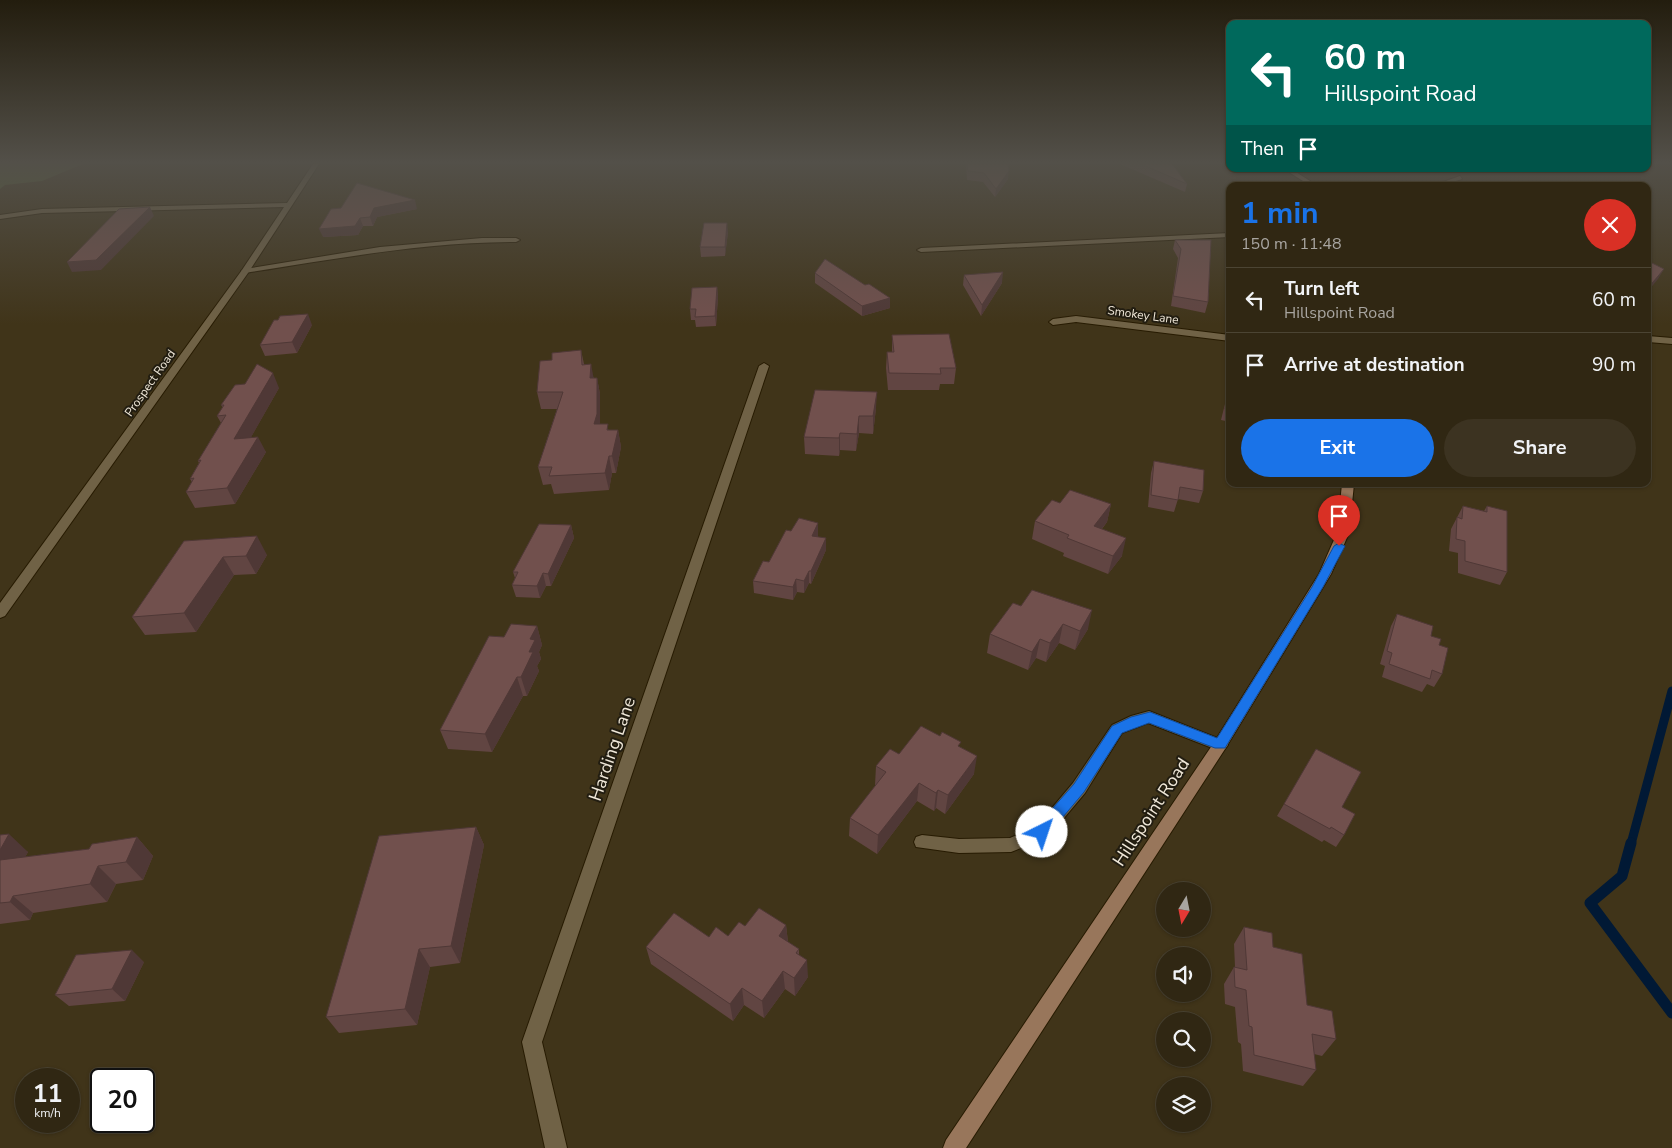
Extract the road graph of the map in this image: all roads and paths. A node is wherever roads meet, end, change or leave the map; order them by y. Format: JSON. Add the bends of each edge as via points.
{"nodes":[{"id":1,"x":280,"y":218,"type":"edge"},
{"id":2,"x":1226,"y":235,"type":"edge"},
{"id":3,"x":516,"y":240,"type":"dead end"},
{"id":4,"x":921,"y":250,"type":"dead end"},
{"id":5,"x":245,"y":271,"type":"junction"},
{"id":6,"x":1053,"y":322,"type":"dead end"},
{"id":7,"x":1226,"y":338,"type":"edge"},
{"id":8,"x":1651,"y":339,"type":"edge"},
{"id":9,"x":1672,"y":342,"type":"edge"},
{"id":10,"x":764,"y":366,"type":"dead end"},
{"id":11,"x":1348,"y":487,"type":"edge"},
{"id":12,"x":0,"y":613,"type":"edge"},
{"id":13,"x":1220,"y":744,"type":"junction"},
{"id":14,"x":922,"y":842,"type":"dead end"},
{"id":15,"x":556,"y":1148,"type":"edge"},
{"id":16,"x":954,"y":1148,"type":"edge"}],
"edges":[{"from":1,"to":5,"type":"street","name":"Prospect Road"},
{"from":2,"to":4,"type":"street"},
{"from":3,"to":5,"type":"street","via":[[422,244]]},
{"from":5,"to":12,"type":"street","name":"Prospect Road"},
{"from":6,"to":7,"type":"street","name":"Smokey Lane","via":[[1076,319]]},
{"from":8,"to":9,"type":"street"},
{"from":10,"to":15,"type":"street","name":"Harding Lane","via":[[532,1042]]},
{"from":11,"to":13,"type":"street","name":"Hillspoint Road","via":[[1343,533],[1334,559]]},
{"from":13,"to":14,"type":"street","via":[[1150,717],[1136,720],[1117,729],[1079,788],[1042,832],[1011,845],[959,846]]},
{"from":13,"to":16,"type":"street","name":"Hillspoint Road"}]}
